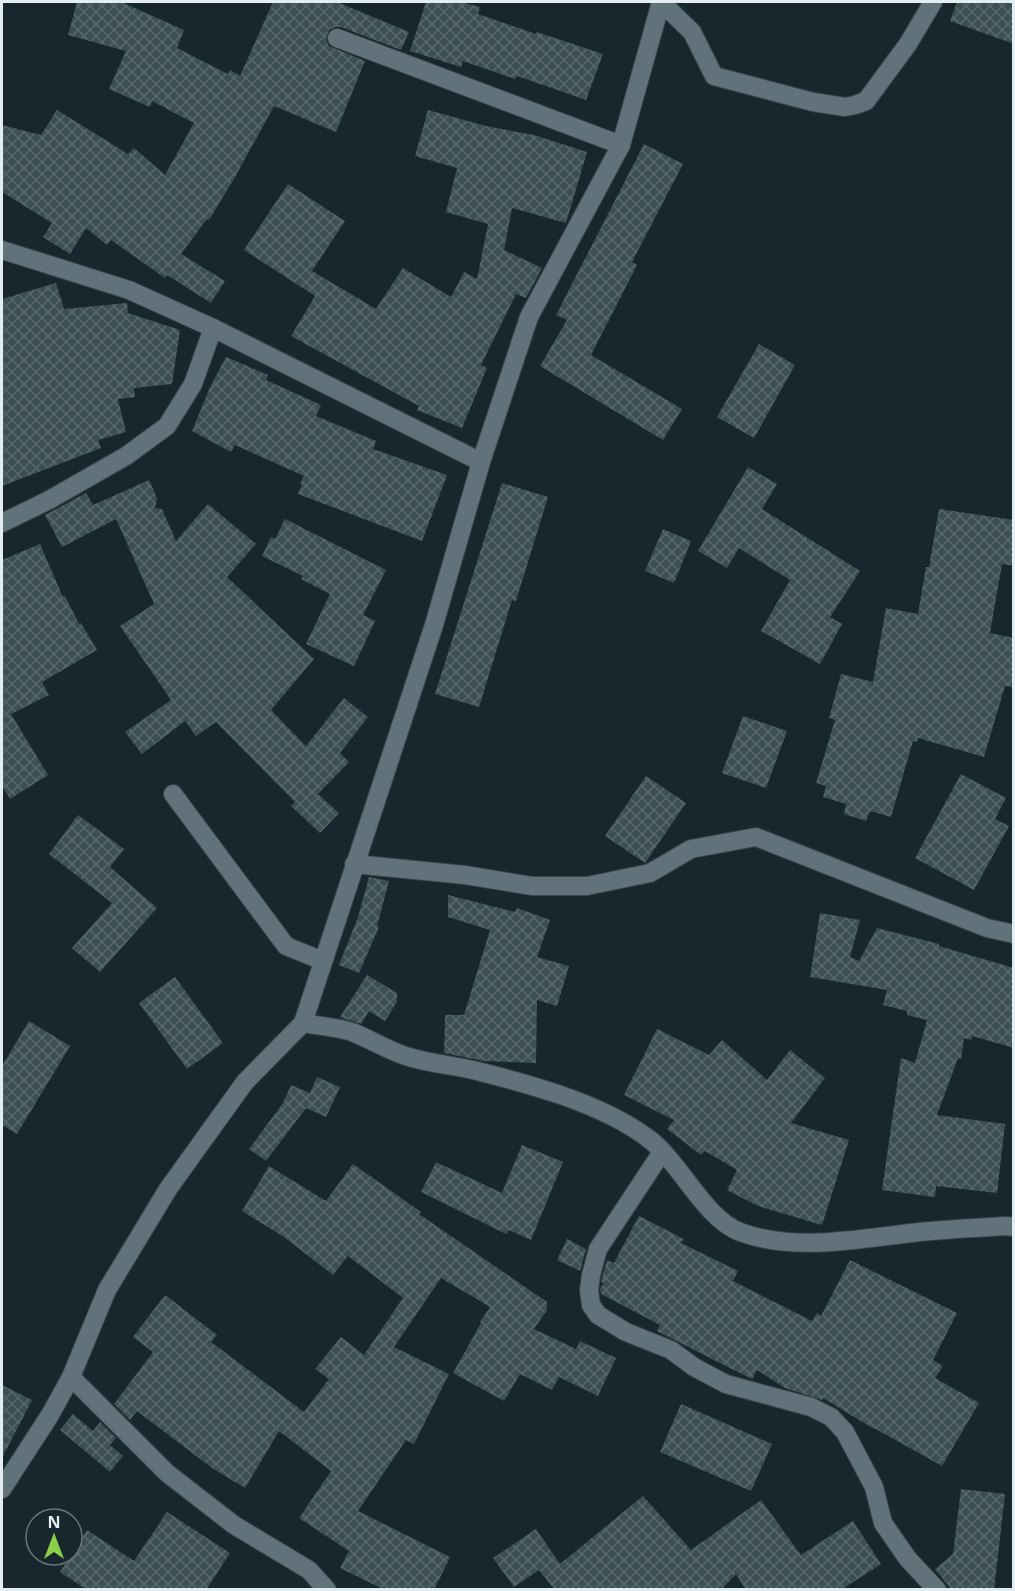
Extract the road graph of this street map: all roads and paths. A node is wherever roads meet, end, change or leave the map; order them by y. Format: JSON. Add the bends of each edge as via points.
{"nodes":[{"id":1,"x":661,"y":2,"type":"edge"},
{"id":2,"x":933,"y":2,"type":"edge"},
{"id":3,"x":337,"y":38,"type":"dead end"},
{"id":4,"x":621,"y":145,"type":"junction"},
{"id":5,"x":2,"y":250,"type":"edge"},
{"id":6,"x":213,"y":328,"type":"junction"},
{"id":7,"x":481,"y":462,"type":"junction"},
{"id":8,"x":2,"y":523,"type":"edge"},
{"id":9,"x":173,"y":794,"type":"dead end"},
{"id":10,"x":354,"y":864,"type":"junction"},
{"id":11,"x":1014,"y":934,"type":"edge"},
{"id":12,"x":323,"y":961,"type":"junction"},
{"id":13,"x":303,"y":1023,"type":"junction"},
{"id":14,"x":662,"y":1152,"type":"junction"},
{"id":15,"x":1014,"y":1227,"type":"edge"},
{"id":16,"x":71,"y":1377,"type":"junction"},
{"id":17,"x":2,"y":1489,"type":"edge"},
{"id":18,"x":327,"y":1590,"type":"edge"},
{"id":19,"x":937,"y":1590,"type":"edge"}],
"edges":[{"from":1,"to":2,"type":"street","via":[[692,32],[714,76],[845,107],[866,101]]},
{"from":1,"to":4,"type":"street"},
{"from":3,"to":4,"type":"street"},
{"from":4,"to":7,"type":"street","via":[[529,317]]},
{"from":5,"to":6,"type":"street","via":[[129,290]]},
{"from":6,"to":7,"type":"street"},
{"from":6,"to":8,"type":"street","via":[[193,384],[167,426],[126,456]]},
{"from":7,"to":10,"type":"street","via":[[434,625]]},
{"from":9,"to":12,"type":"street","via":[[286,946]]},
{"from":10,"to":11,"type":"street","via":[[532,886],[587,886],[650,873],[691,849],[756,837],[987,928]]},
{"from":10,"to":12,"type":"street"},
{"from":12,"to":13,"type":"street"},
{"from":13,"to":14,"type":"street","via":[[350,1031],[407,1056],[477,1071],[602,1111],[651,1140]]},
{"from":13,"to":16,"type":"street","via":[[245,1082],[168,1189],[107,1290]]},
{"from":14,"to":15,"type":"street","via":[[716,1216],[738,1231],[759,1237],[796,1242],[859,1240]]},
{"from":14,"to":19,"type":"street","via":[[598,1249],[589,1290],[591,1305],[598,1315],[626,1332],[671,1350],[726,1384],[811,1407],[831,1417],[845,1432],[874,1487],[883,1523],[908,1559]]},
{"from":16,"to":17,"type":"street"},
{"from":16,"to":18,"type":"street","via":[[167,1473],[234,1525],[309,1570]]}]}
